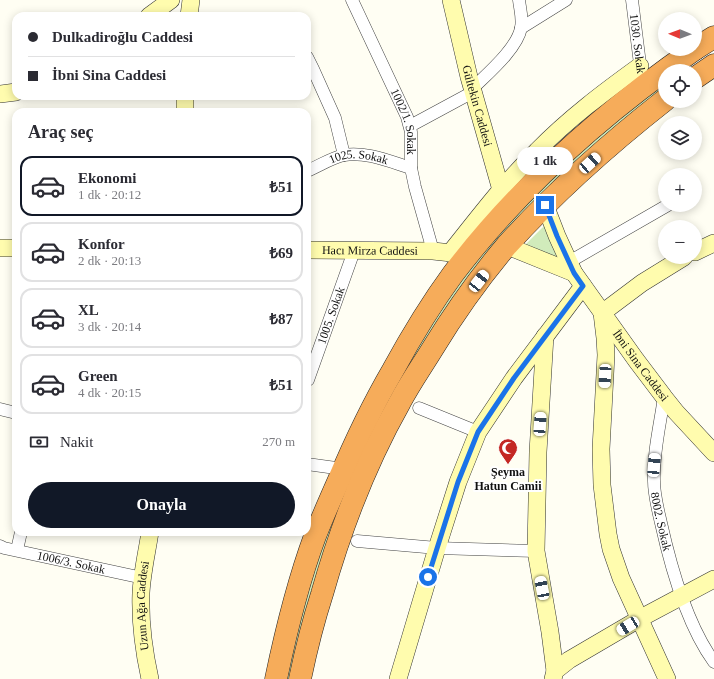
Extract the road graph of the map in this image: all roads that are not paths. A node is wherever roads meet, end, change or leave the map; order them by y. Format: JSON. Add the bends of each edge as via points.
{"nodes":[{"id":1,"x":171,"y":0,"type":"edge"},
{"id":2,"x":191,"y":0,"type":"edge"},
{"id":3,"x":352,"y":0,"type":"edge"},
{"id":4,"x":451,"y":0,"type":"edge"},
{"id":5,"x":519,"y":0,"type":"edge"},
{"id":6,"x":566,"y":0,"type":"edge"},
{"id":7,"x":632,"y":0,"type":"edge"},
{"id":8,"x":154,"y":12,"type":"edge"},
{"id":9,"x":190,"y":12,"type":"edge"},
{"id":10,"x":521,"y":28,"type":"junction"},
{"id":11,"x":714,"y":37,"type":"edge"},
{"id":12,"x":702,"y":45,"type":"edge"},
{"id":13,"x":681,"y":56,"type":"edge"},
{"id":14,"x":311,"y":64,"type":"edge"},
{"id":15,"x":714,"y":65,"type":"edge"},
{"id":16,"x":702,"y":73,"type":"edge"},
{"id":17,"x":641,"y":76,"type":"junction"},
{"id":18,"x":473,"y":90,"type":"junction"},
{"id":19,"x":12,"y":92,"type":"edge"},
{"id":20,"x":0,"y":94,"type":"edge"},
{"id":21,"x":658,"y":106,"type":"edge"},
{"id":22,"x":410,"y":126,"type":"junction"},
{"id":23,"x":344,"y":155,"type":"junction"},
{"id":24,"x":411,"y":168,"type":"junction"},
{"id":25,"x":311,"y":169,"type":"edge"},
{"id":26,"x":501,"y":189,"type":"junction"},
{"id":27,"x":545,"y":205,"type":"junction"},
{"id":28,"x":507,"y":211,"type":"junction"},
{"id":29,"x":659,"y":212,"type":"edge"},
{"id":30,"x":714,"y":242,"type":"edge"},
{"id":31,"x":507,"y":246,"type":"junction"},
{"id":32,"x":0,"y":248,"type":"edge"},
{"id":33,"x":12,"y":248,"type":"edge"},
{"id":34,"x":702,"y":248,"type":"edge"},
{"id":35,"x":354,"y":251,"type":"junction"},
{"id":36,"x":433,"y":251,"type":"junction"},
{"id":37,"x":311,"y":254,"type":"edge"},
{"id":38,"x":460,"y":254,"type":"junction"},
{"id":39,"x":673,"y":264,"type":"edge"},
{"id":40,"x":576,"y":274,"type":"junction"},
{"id":41,"x":452,"y":275,"type":"junction"},
{"id":42,"x":602,"y":313,"type":"junction"},
{"id":43,"x":545,"y":336,"type":"junction"},
{"id":44,"x":311,"y":372,"type":"edge"},
{"id":45,"x":664,"y":397,"type":"junction"},
{"id":46,"x":419,"y":408,"type":"dead end"},
{"id":47,"x":0,"y":409,"type":"edge"},
{"id":48,"x":12,"y":412,"type":"edge"},
{"id":49,"x":478,"y":432,"type":"junction"},
{"id":50,"x":714,"y":453,"type":"edge"},
{"id":51,"x":311,"y":465,"type":"edge"},
{"id":52,"x":343,"y":469,"type":"junction"},
{"id":53,"x":20,"y":536,"type":"edge"},
{"id":54,"x":149,"y":536,"type":"edge"},
{"id":55,"x":357,"y":541,"type":"dead end"},
{"id":56,"x":0,"y":546,"type":"edge"},
{"id":57,"x":437,"y":548,"type":"junction"},
{"id":58,"x":17,"y":550,"type":"junction"},
{"id":59,"x":536,"y":551,"type":"junction"},
{"id":60,"x":143,"y":578,"type":"junction"},
{"id":61,"x":714,"y":579,"type":"edge"},
{"id":62,"x":682,"y":596,"type":"junction"},
{"id":63,"x":640,"y":619,"type":"junction"},
{"id":64,"x":714,"y":662,"type":"edge"},
{"id":65,"x":554,"y":675,"type":"edge"},
{"id":66,"x":150,"y":679,"type":"edge"},
{"id":67,"x":276,"y":679,"type":"edge"},
{"id":68,"x":300,"y":679,"type":"edge"},
{"id":69,"x":398,"y":679,"type":"edge"},
{"id":70,"x":667,"y":679,"type":"edge"}],
"edges":[{"from":1,"to":8,"type":"street"},
{"from":2,"to":9,"type":"street"},
{"from":3,"to":22,"type":"street","name":"1002/1. Sokak"},
{"from":4,"to":18,"type":"street","name":"Gültekin Caddesi"},
{"from":5,"to":10,"type":"street"},
{"from":6,"to":10,"type":"street"},
{"from":7,"to":17,"type":"street","name":"1030. Sokak"},
{"from":10,"to":18,"type":"street","via":[[518,39],[510,51]]},
{"from":11,"to":12,"type":"highway"},
{"from":13,"to":17,"type":"highway"},
{"from":14,"to":23,"type":"street","via":[[335,118]]},
{"from":15,"to":16,"type":"highway"},
{"from":17,"to":26,"type":"street","via":[[610,88],[585,107],[555,133]]},
{"from":17,"to":28,"type":"highway"},
{"from":18,"to":22,"type":"street"},
{"from":18,"to":26,"type":"street","name":"Gültekin Caddesi"},
{"from":19,"to":20,"type":"street"},
{"from":21,"to":27,"type":"highway","via":[[618,137]]},
{"from":22,"to":24,"type":"street","name":"1002/1. Sokak"},
{"from":23,"to":24,"type":"street","name":"1025. Sokak","via":[[369,156]]},
{"from":23,"to":25,"type":"street","name":"1025. Sokak"},
{"from":24,"to":36,"type":"street","name":"1002/1. Sokak"},
{"from":26,"to":28,"type":"street","name":"Gültekin Caddesi"},
{"from":26,"to":38,"type":"street"},
{"from":27,"to":31,"type":"highway"},
{"from":27,"to":40,"type":"street","name":"İbni Sina Caddesi"},
{"from":28,"to":38,"type":"highway"},
{"from":29,"to":40,"type":"street"},
{"from":30,"to":34,"type":"street"},
{"from":31,"to":40,"type":"street"},
{"from":31,"to":68,"type":"highway","via":[[444,331],[400,400],[380,440],[341,531],[312,627]]},
{"from":32,"to":33,"type":"street"},
{"from":35,"to":36,"type":"street","name":"Hacı Mirza Caddesi"},
{"from":35,"to":37,"type":"street","name":"Hacı Mirza Caddesi"},
{"from":35,"to":44,"type":"street","name":"1005. Sokak"},
{"from":36,"to":38,"type":"street","name":"Hacı Mirza Caddesi"},
{"from":36,"to":41,"type":"street"},
{"from":38,"to":41,"type":"highway"},
{"from":39,"to":42,"type":"street"},
{"from":40,"to":42,"type":"street","name":"İbni Sina Caddesi"},
{"from":40,"to":43,"type":"street"},
{"from":41,"to":52,"type":"highway","via":[[379,394]]},
{"from":42,"to":45,"type":"street","name":"İbni Sina Caddesi"},
{"from":42,"to":63,"type":"street","via":[[606,355],[601,449],[605,514],[615,562]]},
{"from":43,"to":49,"type":"street"},
{"from":43,"to":59,"type":"street","via":[[538,452]]},
{"from":45,"to":50,"type":"street","name":"İbni Sina Caddesi"},
{"from":45,"to":62,"type":"street","name":"8002. Sokak","via":[[654,465],[654,483],[665,540]]},
{"from":46,"to":49,"type":"street"},
{"from":47,"to":48,"type":"street"},
{"from":49,"to":57,"type":"street","via":[[458,482]]},
{"from":51,"to":52,"type":"street"},
{"from":52,"to":67,"type":"highway","via":[[310,550]]},
{"from":53,"to":58,"type":"street"},
{"from":54,"to":60,"type":"street","name":"Uzun Ağa Caddesi"},
{"from":55,"to":57,"type":"street"},
{"from":56,"to":58,"type":"street","name":"1006/3. Sokak"},
{"from":57,"to":59,"type":"street"},
{"from":57,"to":69,"type":"street"},
{"from":58,"to":60,"type":"street","name":"1006/3. Sokak"},
{"from":59,"to":65,"type":"street","via":[[550,632]]},
{"from":60,"to":66,"type":"street","name":"Uzun Ağa Caddesi","via":[[141,609]]},
{"from":61,"to":62,"type":"street"},
{"from":62,"to":63,"type":"street"},
{"from":62,"to":64,"type":"street","name":"8002. Sokak","via":[[702,643]]},
{"from":63,"to":65,"type":"street","via":[[569,660]]},
{"from":63,"to":70,"type":"street"}]}
